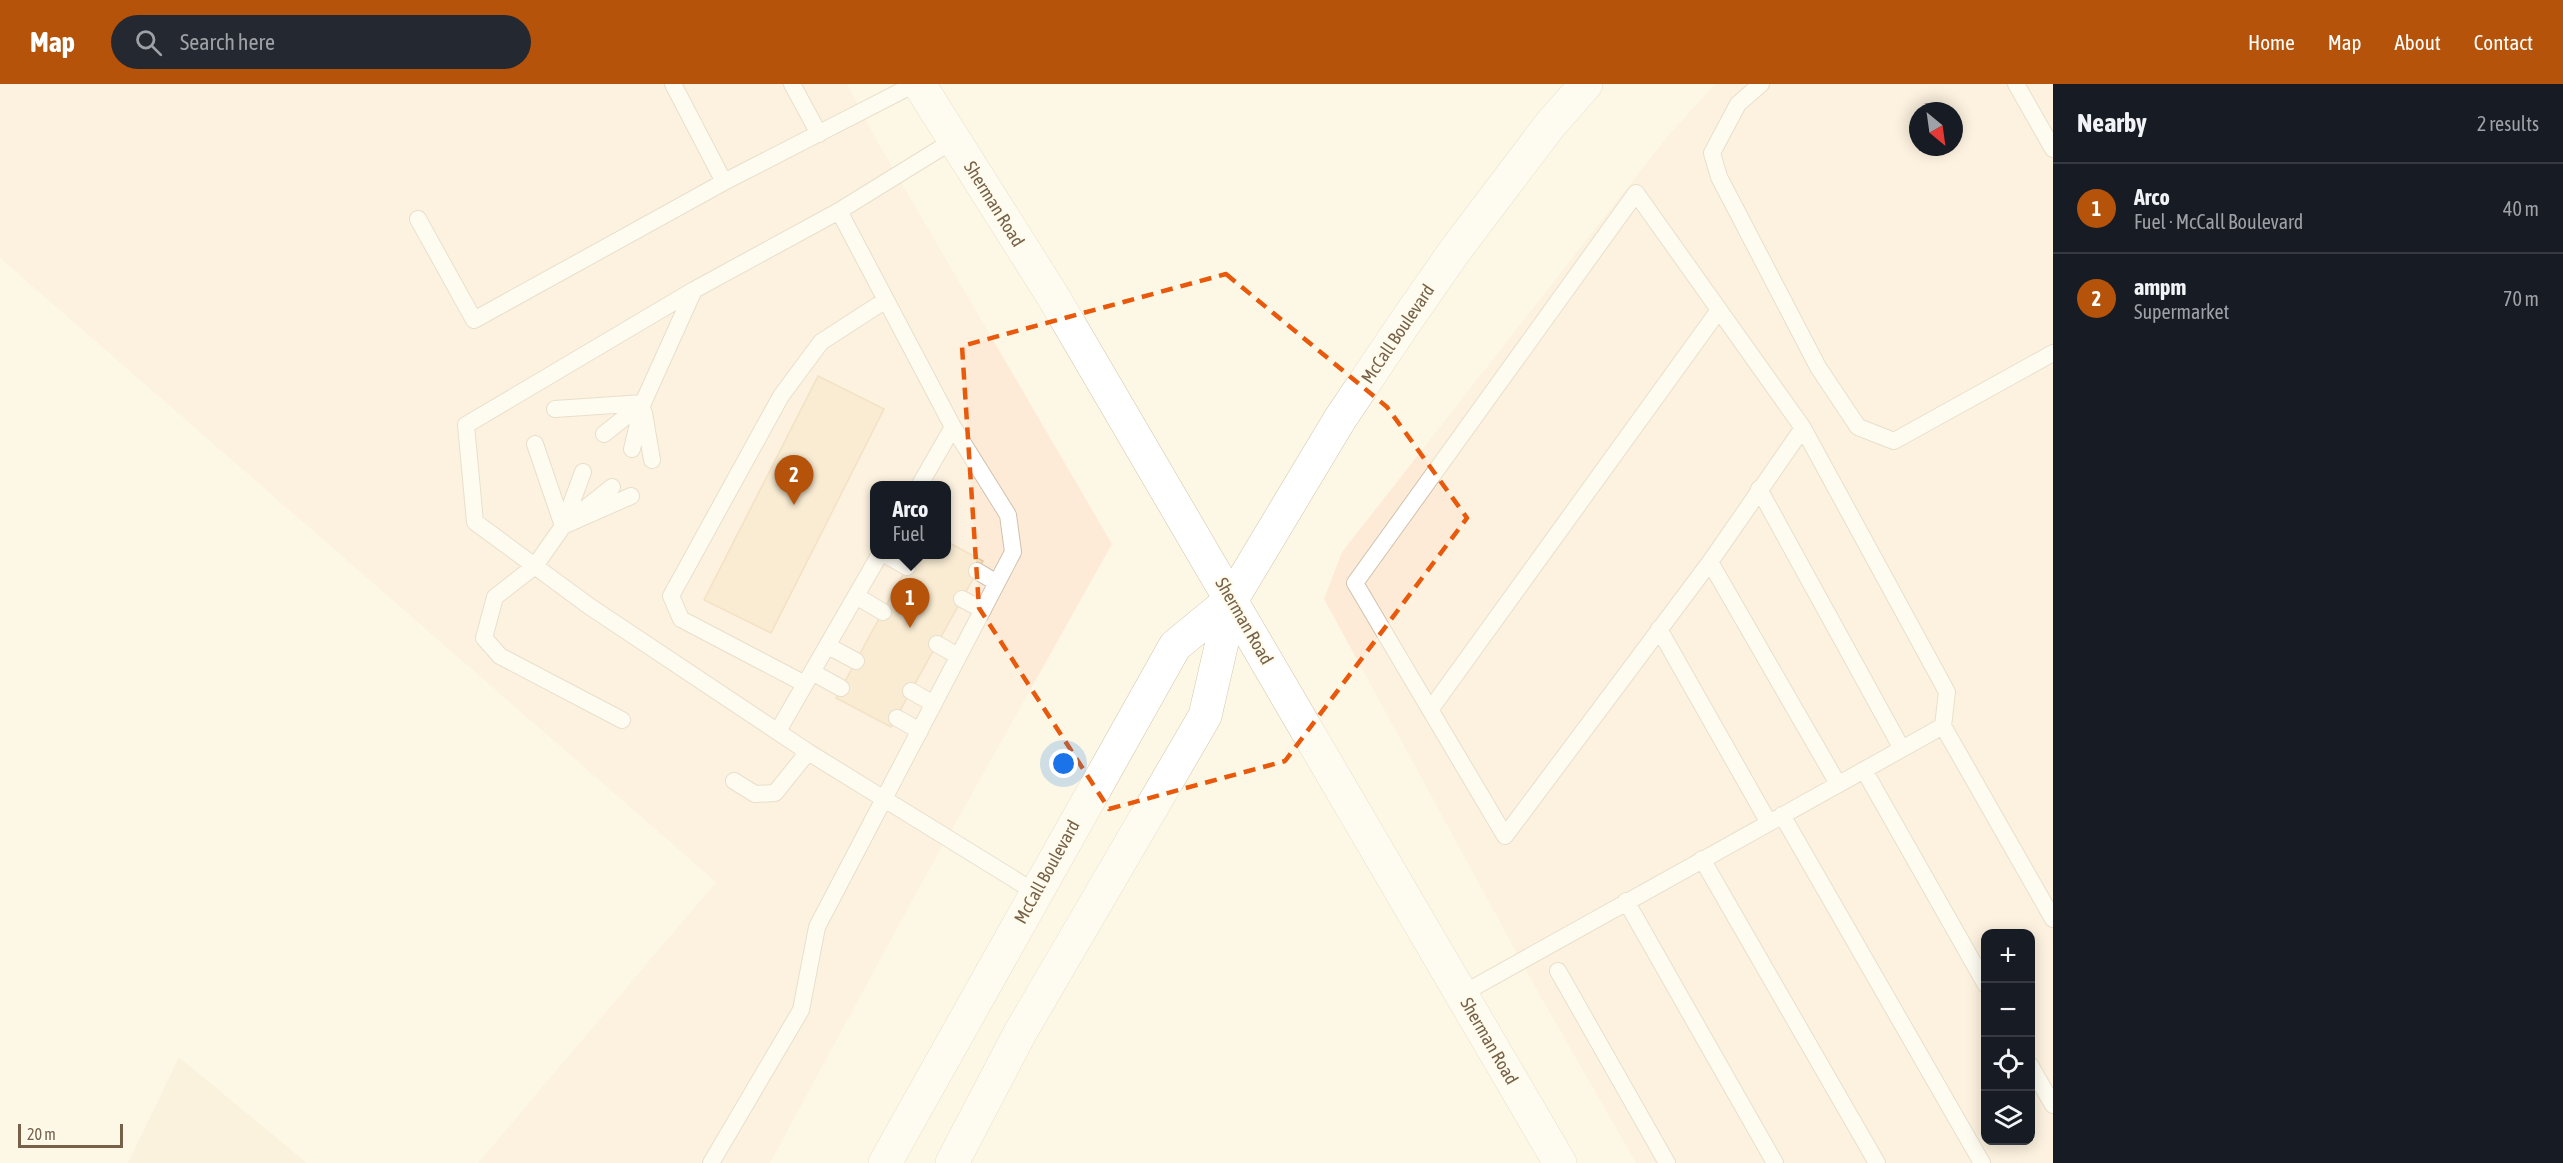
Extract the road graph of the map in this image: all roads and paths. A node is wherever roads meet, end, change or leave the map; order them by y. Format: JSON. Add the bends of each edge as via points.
{"nodes":[{"id":1,"x":673,"y":84,"type":"edge"},
{"id":2,"x":792,"y":84,"type":"edge"},
{"id":3,"x":917,"y":84,"type":"edge"},
{"id":4,"x":1586,"y":84,"type":"edge"},
{"id":5,"x":1761,"y":84,"type":"edge"},
{"id":6,"x":2016,"y":84,"type":"edge"},
{"id":7,"x":819,"y":134,"type":"junction"},
{"id":8,"x":954,"y":140,"type":"junction"},
{"id":9,"x":2053,"y":149,"type":"edge"},
{"id":10,"x":724,"y":182,"type":"junction"},
{"id":11,"x":840,"y":211,"type":"junction"},
{"id":12,"x":418,"y":219,"type":"dead end"},
{"id":13,"x":694,"y":290,"type":"junction"},
{"id":14,"x":886,"y":300,"type":"junction"},
{"id":15,"x":1719,"y":310,"type":"junction"},
{"id":16,"x":2053,"y":353,"type":"edge"},
{"id":17,"x":643,"y":403,"type":"junction"},
{"id":18,"x":555,"y":409,"type":"dead end"},
{"id":19,"x":572,"y":418,"type":"dead end"},
{"id":20,"x":953,"y":427,"type":"junction"},
{"id":21,"x":1803,"y":428,"type":"junction"},
{"id":22,"x":604,"y":434,"type":"dead end"},
{"id":23,"x":534,"y":444,"type":"dead end"},
{"id":24,"x":632,"y":449,"type":"dead end"},
{"id":25,"x":551,"y":454,"type":"dead end"},
{"id":26,"x":652,"y":460,"type":"dead end"},
{"id":27,"x":583,"y":472,"type":"dead end"},
{"id":28,"x":922,"y":481,"type":"edge"},
{"id":29,"x":612,"y":487,"type":"dead end"},
{"id":30,"x":1759,"y":489,"type":"junction"},
{"id":31,"x":631,"y":496,"type":"dead end"},
{"id":32,"x":563,"y":526,"type":"junction"},
{"id":33,"x":879,"y":559,"type":"edge"},
{"id":34,"x":890,"y":559,"type":"edge"},
{"id":35,"x":1710,"y":562,"type":"junction"},
{"id":36,"x":535,"y":566,"type":"junction"},
{"id":37,"x":907,"y":567,"type":"dead end"},
{"id":38,"x":977,"y":571,"type":"dead end"},
{"id":39,"x":997,"y":583,"type":"junction"},
{"id":40,"x":856,"y":596,"type":"junction"},
{"id":41,"x":962,"y":599,"type":"dead end"},
{"id":42,"x":1232,"y":599,"type":"junction"},
{"id":43,"x":983,"y":610,"type":"junction"},
{"id":44,"x":883,"y":612,"type":"dead end"},
{"id":45,"x":1659,"y":629,"type":"junction"},
{"id":46,"x":937,"y":644,"type":"dead end"},
{"id":47,"x":828,"y":646,"type":"junction"},
{"id":48,"x":958,"y":656,"type":"junction"},
{"id":49,"x":856,"y":662,"type":"dead end"},
{"id":50,"x":809,"y":678,"type":"junction"},
{"id":51,"x":841,"y":688,"type":"dead end"},
{"id":52,"x":911,"y":691,"type":"dead end"},
{"id":53,"x":934,"y":704,"type":"junction"},
{"id":54,"x":1430,"y":710,"type":"junction"},
{"id":55,"x":897,"y":718,"type":"dead end"},
{"id":56,"x":622,"y":720,"type":"dead end"},
{"id":57,"x":1943,"y":726,"type":"junction"},
{"id":58,"x":778,"y":731,"type":"junction"},
{"id":59,"x":920,"y":731,"type":"junction"},
{"id":60,"x":1902,"y":749,"type":"junction"},
{"id":61,"x":808,"y":752,"type":"junction"},
{"id":62,"x":1864,"y":770,"type":"junction"},
{"id":63,"x":734,"y":781,"type":"dead end"},
{"id":64,"x":1838,"y":784,"type":"junction"},
{"id":65,"x":884,"y":800,"type":"junction"},
{"id":66,"x":1776,"y":819,"type":"junction"},
{"id":67,"x":1702,"y":860,"type":"junction"},
{"id":68,"x":1035,"y":892,"type":"junction"},
{"id":69,"x":1626,"y":901,"type":"junction"},
{"id":70,"x":2053,"y":919,"type":"edge"},
{"id":71,"x":1558,"y":971,"type":"dead end"},
{"id":72,"x":1985,"y":983,"type":"edge"},
{"id":73,"x":1462,"y":994,"type":"junction"},
{"id":74,"x":2035,"y":1072,"type":"edge"},
{"id":75,"x":2053,"y":1105,"type":"edge"},
{"id":76,"x":711,"y":1163,"type":"edge"},
{"id":77,"x":885,"y":1163,"type":"edge"},
{"id":78,"x":952,"y":1163,"type":"edge"},
{"id":79,"x":1560,"y":1163,"type":"edge"},
{"id":80,"x":1667,"y":1163,"type":"edge"},
{"id":81,"x":1775,"y":1163,"type":"edge"},
{"id":82,"x":1877,"y":1163,"type":"edge"},
{"id":83,"x":1982,"y":1163,"type":"edge"}],
"edges":[{"from":1,"to":10,"type":"lane"},
{"from":2,"to":7,"type":"lane"},
{"from":3,"to":7,"type":"lane"},
{"from":3,"to":8,"type":"main road","name":"Sherman Road"},
{"from":4,"to":42,"type":"main road","name":"McCall Boulevard","via":[[1550,125],[1430,286],[1340,419]]},
{"from":5,"to":16,"type":"lane","via":[[1738,104],[1712,153],[1719,177],[1818,366],[1858,427],[1894,441]]},
{"from":6,"to":9,"type":"lane"},
{"from":7,"to":10,"type":"lane"},
{"from":8,"to":11,"type":"lane"},
{"from":8,"to":42,"type":"main road","name":"Sherman Road","via":[[1054,298]]},
{"from":10,"to":12,"type":"lane","via":[[474,320]]},
{"from":11,"to":13,"type":"lane"},
{"from":11,"to":14,"type":"lane"},
{"from":13,"to":17,"type":"lane"},
{"from":13,"to":36,"type":"lane","via":[[466,425],[475,522]]},
{"from":14,"to":20,"type":"lane"},
{"from":14,"to":50,"type":"lane","via":[[821,342],[781,396],[671,596],[681,619]]},
{"from":15,"to":21,"type":"lane"},
{"from":15,"to":54,"type":"lane"},
{"from":15,"to":54,"type":"lane","via":[[1635,194],[1355,583]]},
{"from":17,"to":18,"type":"lane"},
{"from":17,"to":19,"type":"lane"},
{"from":17,"to":22,"type":"lane"},
{"from":17,"to":24,"type":"lane"},
{"from":17,"to":26,"type":"lane"},
{"from":20,"to":28,"type":"lane"},
{"from":20,"to":39,"type":"lane","via":[[1008,515],[1013,552]]},
{"from":21,"to":30,"type":"lane"},
{"from":21,"to":57,"type":"lane","via":[[1947,692]]},
{"from":23,"to":32,"type":"lane"},
{"from":25,"to":32,"type":"lane"},
{"from":27,"to":32,"type":"lane"},
{"from":29,"to":32,"type":"lane"},
{"from":30,"to":35,"type":"lane"},
{"from":30,"to":60,"type":"lane"},
{"from":31,"to":32,"type":"lane"},
{"from":32,"to":36,"type":"lane"},
{"from":33,"to":40,"type":"lane"},
{"from":34,"to":37,"type":"lane"},
{"from":35,"to":45,"type":"lane"},
{"from":35,"to":64,"type":"lane"},
{"from":36,"to":56,"type":"lane","via":[[495,597],[483,638],[500,656]]},
{"from":36,"to":58,"type":"lane"},
{"from":38,"to":39,"type":"lane"},
{"from":39,"to":43,"type":"lane"},
{"from":40,"to":44,"type":"lane"},
{"from":40,"to":47,"type":"lane"},
{"from":41,"to":43,"type":"lane"},
{"from":42,"to":68,"type":"main road","name":"McCall Boulevard","via":[[1175,646]]},
{"from":42,"to":73,"type":"main road","name":"Sherman Road"},
{"from":42,"to":78,"type":"main road","name":"McCall Boulevard","via":[[1205,716],[1020,1033]]},
{"from":43,"to":48,"type":"lane"},
{"from":45,"to":54,"type":"lane","via":[[1505,836]]},
{"from":45,"to":66,"type":"lane"},
{"from":46,"to":48,"type":"lane"},
{"from":47,"to":49,"type":"lane"},
{"from":47,"to":50,"type":"lane"},
{"from":48,"to":53,"type":"lane"},
{"from":50,"to":51,"type":"lane"},
{"from":50,"to":58,"type":"lane"},
{"from":52,"to":53,"type":"lane"},
{"from":53,"to":59,"type":"lane"},
{"from":55,"to":59,"type":"lane"},
{"from":57,"to":60,"type":"lane"},
{"from":57,"to":70,"type":"lane"},
{"from":58,"to":61,"type":"lane"},
{"from":59,"to":65,"type":"lane"},
{"from":60,"to":62,"type":"lane"},
{"from":61,"to":63,"type":"lane","via":[[774,793],[755,794]]},
{"from":61,"to":65,"type":"lane"},
{"from":62,"to":64,"type":"lane"},
{"from":62,"to":72,"type":"lane"},
{"from":64,"to":66,"type":"lane"},
{"from":65,"to":68,"type":"lane"},
{"from":65,"to":76,"type":"lane","via":[[817,927],[801,1010]]},
{"from":66,"to":67,"type":"lane"},
{"from":66,"to":83,"type":"lane"},
{"from":67,"to":69,"type":"lane"},
{"from":67,"to":82,"type":"lane"},
{"from":68,"to":77,"type":"main road","name":"McCall Boulevard"},
{"from":69,"to":73,"type":"lane"},
{"from":69,"to":81,"type":"lane"},
{"from":71,"to":80,"type":"lane"},
{"from":73,"to":79,"type":"main road","name":"Sherman Road"},
{"from":74,"to":75,"type":"lane"}]}
